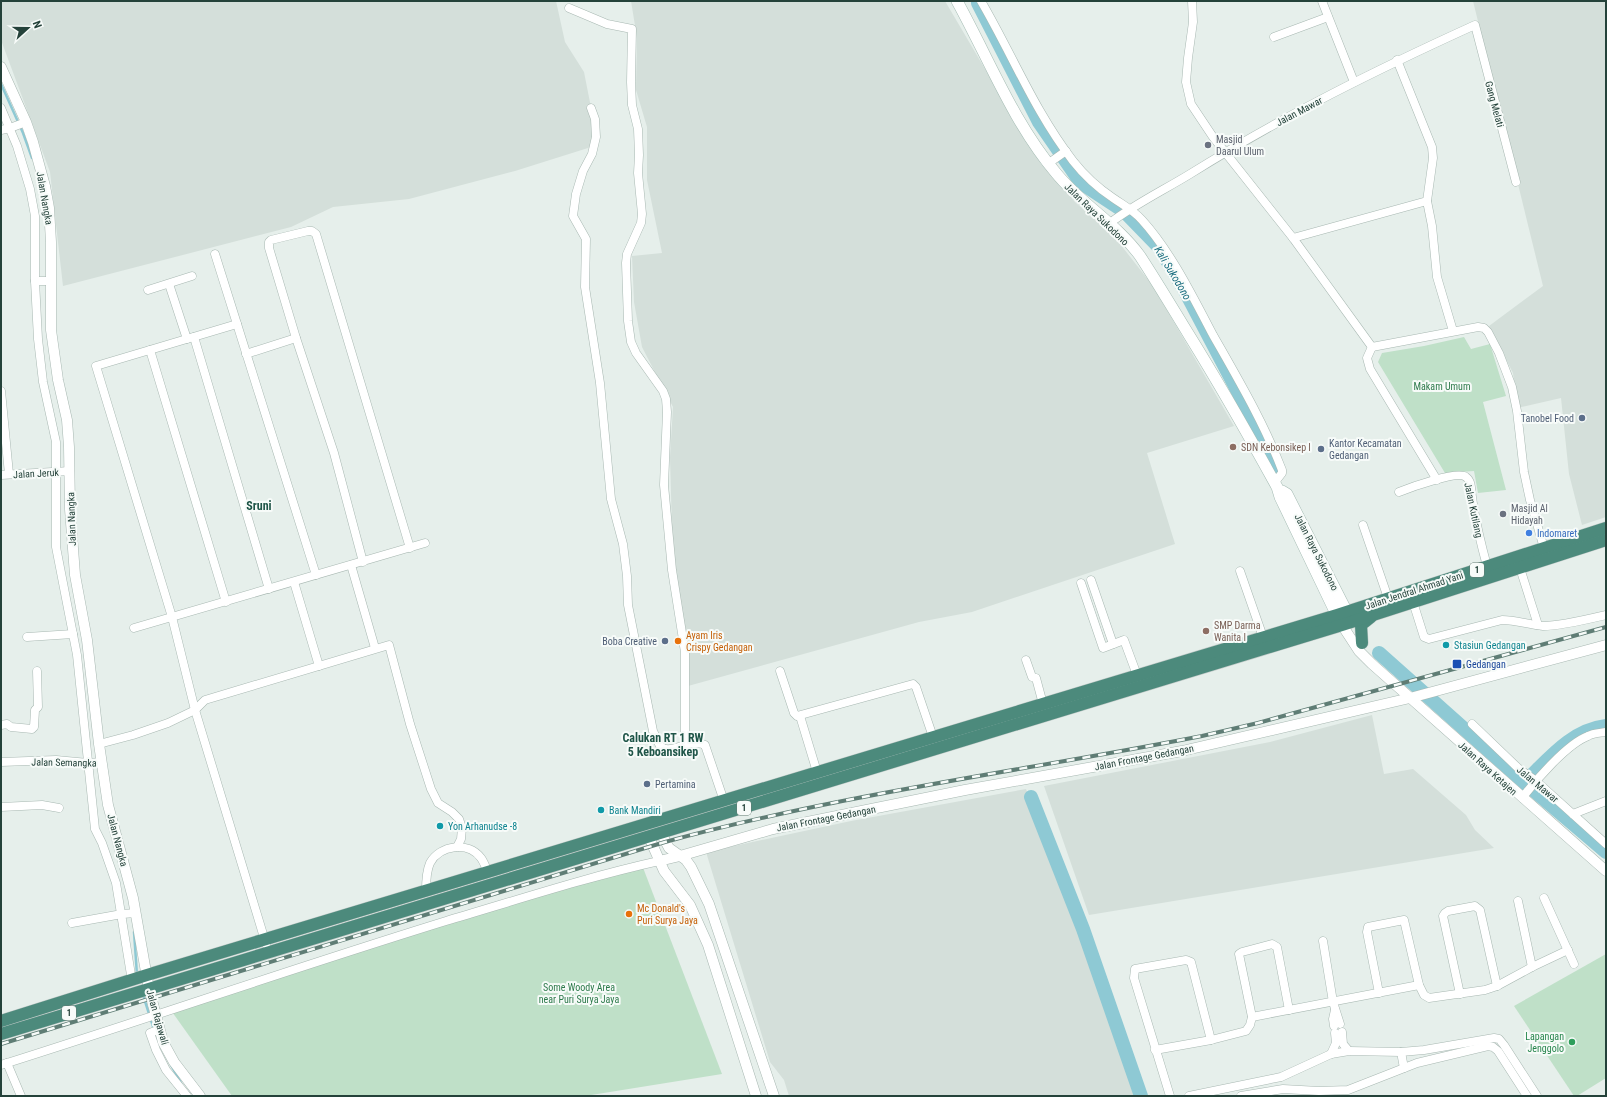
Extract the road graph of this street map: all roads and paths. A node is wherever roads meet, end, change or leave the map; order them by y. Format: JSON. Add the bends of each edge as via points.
{"nodes":[{"id":1,"x":957,"y":1,"type":"edge"},
{"id":2,"x":981,"y":1,"type":"edge"},
{"id":3,"x":1192,"y":1,"type":"edge"},
{"id":4,"x":1322,"y":1,"type":"edge"},
{"id":5,"x":569,"y":8,"type":"dead end"},
{"id":6,"x":1328,"y":17,"type":"junction"},
{"id":7,"x":1475,"y":25,"type":"joint"},
{"id":8,"x":1274,"y":37,"type":"dead end"},
{"id":9,"x":1397,"y":60,"type":"junction"},
{"id":10,"x":1,"y":66,"type":"edge"},
{"id":11,"x":1354,"y":82,"type":"junction"},
{"id":12,"x":1,"y":108,"type":"edge"},
{"id":13,"x":591,"y":108,"type":"dead end"},
{"id":14,"x":17,"y":125,"type":"junction"},
{"id":15,"x":1,"y":130,"type":"edge"},
{"id":16,"x":1065,"y":152,"type":"junction"},
{"id":17,"x":1224,"y":152,"type":"junction"},
{"id":18,"x":1050,"y":162,"type":"junction"},
{"id":19,"x":1516,"y":182,"type":"dead end"},
{"id":20,"x":1427,"y":201,"type":"junction"},
{"id":21,"x":1130,"y":210,"type":"junction"},
{"id":22,"x":1113,"y":221,"type":"junction"},
{"id":23,"x":1293,"y":238,"type":"junction"},
{"id":24,"x":216,"y":254,"type":"dead end"},
{"id":25,"x":192,"y":276,"type":"dead end"},
{"id":26,"x":36,"y":281,"type":"junction"},
{"id":27,"x":50,"y":281,"type":"junction"},
{"id":28,"x":169,"y":284,"type":"junction"},
{"id":29,"x":148,"y":290,"type":"dead end"},
{"id":30,"x":237,"y":324,"type":"junction"},
{"id":31,"x":1453,"y":331,"type":"junction"},
{"id":32,"x":190,"y":338,"type":"junction"},
{"id":33,"x":296,"y":338,"type":"junction"},
{"id":34,"x":1372,"y":347,"type":"junction"},
{"id":35,"x":150,"y":350,"type":"junction"},
{"id":36,"x":246,"y":354,"type":"junction"},
{"id":37,"x":58,"y":380,"type":"junction"},
{"id":38,"x":45,"y":382,"type":"junction"},
{"id":39,"x":1,"y":391,"type":"edge"},
{"id":40,"x":60,"y":392,"type":"junction"},
{"id":41,"x":47,"y":395,"type":"junction"},
{"id":42,"x":70,"y":471,"type":"junction"},
{"id":43,"x":58,"y":472,"type":"junction"},
{"id":44,"x":5,"y":475,"type":"edge"},
{"id":45,"x":1437,"y":480,"type":"junction"},
{"id":46,"x":1276,"y":484,"type":"junction"},
{"id":47,"x":1399,"y":492,"type":"dead end"},
{"id":48,"x":1363,"y":526,"type":"dead end"},
{"id":49,"x":1606,"y":528,"type":"edge"},
{"id":50,"x":57,"y":533,"type":"junction"},
{"id":51,"x":70,"y":534,"type":"junction"},
{"id":52,"x":1606,"y":540,"type":"edge"},
{"id":53,"x":425,"y":543,"type":"dead end"},
{"id":54,"x":410,"y":548,"type":"junction"},
{"id":55,"x":1544,"y":548,"type":"junction"},
{"id":56,"x":364,"y":562,"type":"junction"},
{"id":57,"x":350,"y":565,"type":"junction"},
{"id":58,"x":1488,"y":566,"type":"junction"},
{"id":59,"x":1520,"y":568,"type":"junction"},
{"id":60,"x":1240,"y":571,"type":"dead end"},
{"id":61,"x":316,"y":575,"type":"junction"},
{"id":62,"x":1091,"y":580,"type":"dead end"},
{"id":63,"x":294,"y":582,"type":"junction"},
{"id":64,"x":1081,"y":583,"type":"dead end"},
{"id":65,"x":269,"y":589,"type":"junction"},
{"id":66,"x":1388,"y":598,"type":"junction"},
{"id":67,"x":226,"y":602,"type":"junction"},
{"id":68,"x":1413,"y":602,"type":"junction"},
{"id":69,"x":1378,"y":614,"type":"junction"},
{"id":70,"x":1606,"y":615,"type":"edge"},
{"id":71,"x":172,"y":617,"type":"junction"},
{"id":72,"x":1345,"y":618,"type":"junction"},
{"id":73,"x":1538,"y":625,"type":"junction"},
{"id":74,"x":134,"y":628,"type":"dead end"},
{"id":75,"x":73,"y":634,"type":"junction"},
{"id":76,"x":27,"y":637,"type":"dead end"},
{"id":77,"x":1263,"y":637,"type":"junction"},
{"id":78,"x":1362,"y":642,"type":"junction"},
{"id":79,"x":1113,"y":644,"type":"junction"},
{"id":80,"x":1606,"y":644,"type":"edge"},
{"id":81,"x":375,"y":648,"type":"junction"},
{"id":82,"x":1026,"y":660,"type":"dead end"},
{"id":83,"x":1372,"y":664,"type":"junction"},
{"id":84,"x":319,"y":666,"type":"junction"},
{"id":85,"x":37,"y":671,"type":"dead end"},
{"id":86,"x":780,"y":671,"type":"dead end"},
{"id":87,"x":1137,"y":675,"type":"junction"},
{"id":88,"x":1419,"y":696,"type":"junction"},
{"id":89,"x":1043,"y":704,"type":"junction"},
{"id":90,"x":195,"y":710,"type":"junction"},
{"id":91,"x":800,"y":716,"type":"junction"},
{"id":92,"x":1,"y":724,"type":"edge"},
{"id":93,"x":1472,"y":724,"type":"dead end"},
{"id":94,"x":1606,"y":732,"type":"edge"},
{"id":95,"x":934,"y":737,"type":"junction"},
{"id":96,"x":99,"y":744,"type":"junction"},
{"id":97,"x":686,"y":744,"type":"junction"},
{"id":98,"x":1,"y":762,"type":"edge"},
{"id":99,"x":101,"y":762,"type":"junction"},
{"id":100,"x":90,"y":763,"type":"junction"},
{"id":101,"x":818,"y":772,"type":"junction"},
{"id":102,"x":1534,"y":784,"type":"junction"},
{"id":103,"x":1524,"y":796,"type":"junction"},
{"id":104,"x":724,"y":801,"type":"junction"},
{"id":105,"x":1606,"y":801,"type":"edge"},
{"id":106,"x":1,"y":807,"type":"edge"},
{"id":107,"x":59,"y":808,"type":"dead end"},
{"id":108,"x":1573,"y":814,"type":"junction"},
{"id":109,"x":657,"y":821,"type":"junction"},
{"id":110,"x":644,"y":825,"type":"junction"},
{"id":111,"x":661,"y":833,"type":"junction"},
{"id":112,"x":649,"y":837,"type":"junction"},
{"id":113,"x":1606,"y":844,"type":"edge"},
{"id":114,"x":457,"y":847,"type":"junction"},
{"id":115,"x":680,"y":856,"type":"junction"},
{"id":116,"x":659,"y":861,"type":"junction"},
{"id":117,"x":1606,"y":870,"type":"edge"},
{"id":118,"x":488,"y":872,"type":"junction"},
{"id":119,"x":426,"y":891,"type":"junction"},
{"id":120,"x":1544,"y":898,"type":"dead end"},
{"id":121,"x":1518,"y":901,"type":"dead end"},
{"id":122,"x":135,"y":913,"type":"junction"},
{"id":123,"x":123,"y":914,"type":"junction"},
{"id":124,"x":72,"y":923,"type":"dead end"},
{"id":125,"x":265,"y":940,"type":"junction"},
{"id":126,"x":1323,"y":941,"type":"dead end"},
{"id":127,"x":1568,"y":950,"type":"junction"},
{"id":128,"x":269,"y":953,"type":"junction"},
{"id":129,"x":1574,"y":964,"type":"dead end"},
{"id":130,"x":1532,"y":967,"type":"junction"},
{"id":131,"x":139,"y":978,"type":"junction"},
{"id":132,"x":1419,"y":985,"type":"junction"},
{"id":133,"x":1497,"y":986,"type":"junction"},
{"id":134,"x":144,"y":991,"type":"junction"},
{"id":135,"x":1379,"y":993,"type":"junction"},
{"id":136,"x":1460,"y":994,"type":"junction"},
{"id":137,"x":1334,"y":1006,"type":"junction"},
{"id":138,"x":1289,"y":1010,"type":"junction"},
{"id":139,"x":155,"y":1015,"type":"junction"},
{"id":140,"x":1252,"y":1017,"type":"junction"},
{"id":141,"x":1,"y":1022,"type":"edge"},
{"id":142,"x":1338,"y":1029,"type":"junction"},
{"id":143,"x":156,"y":1030,"type":"junction"},
{"id":144,"x":1,"y":1034,"type":"edge"},
{"id":145,"x":1211,"y":1040,"type":"junction"},
{"id":146,"x":1155,"y":1050,"type":"junction"},
{"id":147,"x":1349,"y":1052,"type":"junction"},
{"id":148,"x":1401,"y":1052,"type":"junction"},
{"id":149,"x":1331,"y":1054,"type":"junction"},
{"id":150,"x":4,"y":1064,"type":"edge"},
{"id":151,"x":1518,"y":1065,"type":"junction"},
{"id":152,"x":1404,"y":1068,"type":"junction"},
{"id":153,"x":1511,"y":1070,"type":"junction"},
{"id":154,"x":1281,"y":1077,"type":"junction"},
{"id":155,"x":1283,"y":1089,"type":"junction"},
{"id":156,"x":1218,"y":1093,"type":"edge"},
{"id":157,"x":1349,"y":1093,"type":"edge"},
{"id":158,"x":21,"y":1096,"type":"edge"},
{"id":159,"x":187,"y":1096,"type":"edge"},
{"id":160,"x":200,"y":1096,"type":"edge"},
{"id":161,"x":756,"y":1096,"type":"edge"},
{"id":162,"x":774,"y":1096,"type":"edge"},
{"id":163,"x":1170,"y":1096,"type":"edge"},
{"id":164,"x":1189,"y":1096,"type":"edge"},
{"id":165,"x":1241,"y":1096,"type":"edge"},
{"id":166,"x":1527,"y":1096,"type":"edge"},
{"id":167,"x":1537,"y":1096,"type":"edge"}],
"edges":[{"from":1,"to":18,"type":"main road","name":"Jalan Raya Sukodono","via":[[1019,120]]},
{"from":2,"to":16,"type":"street","via":[[1039,110]]},
{"from":3,"to":17,"type":"street","via":[[1193,22],[1186,82],[1188,94],[1191,104]]},
{"from":4,"to":6,"type":"street"},
{"from":5,"to":97,"type":"street","via":[[607,24],[632,29],[632,105],[638,129],[638,173],[642,214],[626,263],[628,321],[631,342],[636,353],[666,399],[664,486],[672,570],[685,652]]},
{"from":6,"to":8,"type":"street"},
{"from":6,"to":11,"type":"street"},
{"from":7,"to":9,"type":"street","name":"Jalan Mawar"},
{"from":7,"to":19,"type":"street","name":"Gang Melati"},
{"from":9,"to":11,"type":"street","name":"Jalan Mawar"},
{"from":9,"to":20,"type":"street","via":[[1432,147],[1433,158]]},
{"from":10,"to":14,"type":"street","name":"Jalan Nangka"},
{"from":11,"to":17,"type":"street","name":"Jalan Mawar"},
{"from":12,"to":14,"type":"street"},
{"from":13,"to":97,"type":"street","via":[[595,119],[596,137],[576,194],[574,216],[586,239],[585,287],[600,383],[611,499],[622,544],[628,605],[653,731],[660,746],[667,750]]},
{"from":14,"to":15,"type":"street"},
{"from":14,"to":26,"type":"street","via":[[35,216]]},
{"from":14,"to":27,"type":"street","name":"Jalan Nangka","via":[[45,186],[51,242]]},
{"from":16,"to":18,"type":"street"},
{"from":16,"to":21,"type":"street","via":[[1100,188]]},
{"from":17,"to":21,"type":"street","name":"Jalan Mawar"},
{"from":17,"to":23,"type":"street"},
{"from":18,"to":22,"type":"main road","name":"Jalan Raya Sukodono","via":[[1073,192]]},
{"from":20,"to":23,"type":"street"},
{"from":20,"to":31,"type":"street","via":[[1437,277]]},
{"from":21,"to":22,"type":"street","name":"Jalan Mawar"},
{"from":21,"to":46,"type":"street","via":[[1148,227],[1169,256],[1242,388],[1282,470]]},
{"from":22,"to":46,"type":"main road","name":"Jalan Raya Sukodono","via":[[1160,286]]},
{"from":23,"to":34,"type":"street"},
{"from":24,"to":30,"type":"street"},
{"from":25,"to":28,"type":"street"},
{"from":26,"to":27,"type":"street"},
{"from":26,"to":38,"type":"street","via":[[38,339]]},
{"from":27,"to":37,"type":"street","name":"Jalan Nangka","via":[[51,330]]},
{"from":28,"to":29,"type":"street"},
{"from":28,"to":32,"type":"street"},
{"from":30,"to":32,"type":"street"},
{"from":30,"to":36,"type":"street"},
{"from":31,"to":34,"type":"street"},
{"from":31,"to":55,"type":"street","via":[[1484,328],[1499,353],[1512,387],[1524,472]]},
{"from":32,"to":35,"type":"street"},
{"from":32,"to":65,"type":"street"},
{"from":33,"to":36,"type":"street"},
{"from":33,"to":54,"type":"street","via":[[269,242],[312,231],[316,234]]},
{"from":33,"to":56,"type":"street","via":[[334,453]]},
{"from":34,"to":45,"type":"street","via":[[1367,358],[1370,369]]},
{"from":35,"to":67,"type":"street"},
{"from":35,"to":71,"type":"street","via":[[96,366]]},
{"from":36,"to":61,"type":"street"},
{"from":37,"to":38,"type":"street"},
{"from":37,"to":40,"type":"street","name":"Jalan Nangka"},
{"from":38,"to":41,"type":"street"},
{"from":39,"to":44,"type":"street"},
{"from":40,"to":41,"type":"street"},
{"from":40,"to":42,"type":"street","name":"Jalan Nangka","via":[[67,420]]},
{"from":41,"to":43,"type":"street","via":[[55,434]]},
{"from":42,"to":43,"type":"street","name":"Jalan Jeruk"},
{"from":42,"to":51,"type":"street","name":"Jalan Nangka"},
{"from":43,"to":44,"type":"street","name":"Jalan Jeruk"},
{"from":43,"to":50,"type":"street"},
{"from":45,"to":47,"type":"street","name":"Jalan Kutilang"},
{"from":45,"to":58,"type":"street","name":"Jalan Kutilang","via":[[1462,475],[1468,477]]},
{"from":46,"to":72,"type":"main road","name":"Jalan Raya Sukodono","via":[[1287,494]]},
{"from":48,"to":66,"type":"street"},
{"from":49,"to":55,"type":"highway","name":"Jalan Jendral Ahmad Yani","number":"1"},
{"from":50,"to":51,"type":"street"},
{"from":50,"to":75,"type":"street","via":[[57,555]]},
{"from":51,"to":96,"type":"street","name":"Jalan Nangka","via":[[87,640]]},
{"from":52,"to":59,"type":"highway","name":"Jalan Jendral Ahmad Yani","number":"1"},
{"from":53,"to":54,"type":"street"},
{"from":54,"to":56,"type":"street"},
{"from":55,"to":58,"type":"highway","name":"Jalan Jendral Ahmad Yani","number":"1"},
{"from":56,"to":57,"type":"street"},
{"from":57,"to":61,"type":"street"},
{"from":57,"to":81,"type":"street"},
{"from":58,"to":66,"type":"highway","name":"Jalan Jendral Ahmad Yani","number":"1"},
{"from":59,"to":68,"type":"highway","name":"Jalan Jendral Ahmad Yani","number":"1"},
{"from":59,"to":73,"type":"street"},
{"from":60,"to":77,"type":"street"},
{"from":61,"to":63,"type":"street"},
{"from":62,"to":79,"type":"street"},
{"from":63,"to":65,"type":"street"},
{"from":63,"to":84,"type":"street"},
{"from":64,"to":79,"type":"street","via":[[1103,648]]},
{"from":65,"to":67,"type":"street"},
{"from":66,"to":72,"type":"highway","name":"Jalan Jendral Ahmad Yani","number":"1"},
{"from":67,"to":71,"type":"street"},
{"from":68,"to":69,"type":"highway","name":"Jalan Jendral Ahmad Yani","number":"1"},
{"from":68,"to":73,"type":"street","via":[[1426,638],[1502,620]]},
{"from":69,"to":72,"type":"highway","name":"Jalan Jendral Ahmad Yani","number":"1"},
{"from":69,"to":78,"type":"highway","via":[[1361,625]]},
{"from":70,"to":73,"type":"street"},
{"from":71,"to":74,"type":"street"},
{"from":71,"to":90,"type":"street"},
{"from":72,"to":77,"type":"highway","number":"1"},
{"from":72,"to":78,"type":"street","name":"Jalan Raya Ketajen"},
{"from":72,"to":83,"type":"street","name":"Jalan Raya Ketajen","via":[[1356,647]]},
{"from":72,"to":111,"type":"highway","number":"1"},
{"from":75,"to":76,"type":"street"},
{"from":75,"to":100,"type":"street"},
{"from":77,"to":87,"type":"highway","number":"1"},
{"from":78,"to":83,"type":"street","name":"Jalan Raya Ketajen"},
{"from":79,"to":87,"type":"street","via":[[1124,640]]},
{"from":80,"to":88,"type":"street","name":"Jalan Frontage Gedangan"},
{"from":81,"to":84,"type":"street"},
{"from":81,"to":114,"type":"street","via":[[389,644],[410,724],[431,789],[438,803],[459,818],[462,828]]},
{"from":82,"to":89,"type":"street","via":[[1032,677],[1036,678]]},
{"from":83,"to":88,"type":"street","name":"Jalan Raya Ketajen"},
{"from":84,"to":90,"type":"street","via":[[205,700]]},
{"from":85,"to":92,"type":"street","via":[[38,707],[35,710],[34,727],[14,728]]},
{"from":86,"to":91,"type":"street","via":[[794,713]]},
{"from":87,"to":89,"type":"highway","number":"1"},
{"from":88,"to":103,"type":"street","name":"Jalan Raya Ketajen"},
{"from":88,"to":115,"type":"street","name":"Jalan Frontage Gedangan","via":[[1182,751],[965,790],[773,829]]},
{"from":89,"to":95,"type":"highway","number":"1"},
{"from":90,"to":96,"type":"street","via":[[168,723]]},
{"from":90,"to":125,"type":"street"},
{"from":91,"to":95,"type":"street","via":[[913,684]]},
{"from":91,"to":101,"type":"street"},
{"from":93,"to":102,"type":"street","name":"Jalan Mawar"},
{"from":94,"to":102,"type":"street","via":[[1587,736],[1576,742]]},
{"from":95,"to":101,"type":"highway","number":"1"},
{"from":96,"to":99,"type":"street","name":"Jalan Nangka"},
{"from":97,"to":104,"type":"street","via":[[705,745]]},
{"from":98,"to":100,"type":"street","name":"Jalan Semangka","via":[[56,760]]},
{"from":99,"to":100,"type":"street","name":"Jalan Semangka"},
{"from":99,"to":122,"type":"street","name":"Jalan Nangka","via":[[108,805]]},
{"from":100,"to":123,"type":"street","via":[[95,829],[116,883]]},
{"from":101,"to":104,"type":"highway","number":"1"},
{"from":102,"to":103,"type":"street"},
{"from":102,"to":108,"type":"street","name":"Jalan Mawar"},
{"from":103,"to":117,"type":"street","name":"Jalan Raya Ketajen"},
{"from":104,"to":109,"type":"highway","number":"1"},
{"from":105,"to":108,"type":"street"},
{"from":106,"to":107,"type":"street","via":[[42,805]]},
{"from":108,"to":113,"type":"street","name":"Jalan Mawar"},
{"from":109,"to":110,"type":"highway","number":"1"},
{"from":109,"to":111,"type":"highway"},
{"from":110,"to":112,"type":"highway"},
{"from":110,"to":118,"type":"highway","number":"1"},
{"from":111,"to":112,"type":"highway","number":"1"},
{"from":111,"to":115,"type":"street","via":[[669,848]]},
{"from":112,"to":116,"type":"street"},
{"from":112,"to":128,"type":"highway","number":"1"},
{"from":114,"to":118,"type":"street","via":[[470,850],[481,858]]},
{"from":114,"to":119,"type":"street","via":[[442,851],[433,860],[428,870]]},
{"from":115,"to":116,"type":"street","name":"Jalan Frontage Gedangan"},
{"from":115,"to":162,"type":"street","via":[[691,867],[709,904]]},
{"from":116,"to":139,"type":"street","via":[[606,874],[316,961]]},
{"from":116,"to":161,"type":"street","via":[[690,905],[708,945]]},
{"from":118,"to":119,"type":"highway","number":"1"},
{"from":119,"to":125,"type":"highway","number":"1"},
{"from":120,"to":127,"type":"street"},
{"from":121,"to":130,"type":"street"},
{"from":122,"to":123,"type":"street"},
{"from":122,"to":131,"type":"street","name":"Jalan Nangka"},
{"from":123,"to":124,"type":"street"},
{"from":123,"to":131,"type":"street"},
{"from":125,"to":128,"type":"street"},
{"from":125,"to":131,"type":"highway","number":"1"},
{"from":126,"to":137,"type":"street"},
{"from":127,"to":129,"type":"street"},
{"from":127,"to":130,"type":"street"},
{"from":128,"to":134,"type":"highway","number":"1"},
{"from":130,"to":133,"type":"street"},
{"from":131,"to":134,"type":"street","name":"Jalan Rajawali"},
{"from":131,"to":141,"type":"highway","number":"1"},
{"from":132,"to":135,"type":"street"},
{"from":132,"to":135,"type":"street","via":[[1405,922],[1402,919],[1367,928]]},
{"from":132,"to":136,"type":"street","via":[[1426,997]]},
{"from":133,"to":136,"type":"street"},
{"from":133,"to":136,"type":"street","via":[[1480,910],[1475,906],[1448,911],[1443,916]]},
{"from":134,"to":139,"type":"street","name":"Jalan Rajawali"},
{"from":134,"to":144,"type":"highway","number":"1"},
{"from":135,"to":137,"type":"street"},
{"from":137,"to":138,"type":"street"},
{"from":137,"to":142,"type":"street","via":[[1339,1018]]},
{"from":138,"to":140,"type":"street"},
{"from":138,"to":140,"type":"street","via":[[1277,947],[1272,944],[1239,954]]},
{"from":139,"to":143,"type":"street","name":"Jalan Rajawali"},
{"from":139,"to":150,"type":"street"},
{"from":140,"to":145,"type":"street","via":[[1246,1031]]},
{"from":142,"to":147,"type":"street"},
{"from":142,"to":149,"type":"street"},
{"from":143,"to":159,"type":"street","via":[[156,1050],[166,1070]]},
{"from":143,"to":160,"type":"street","name":"Jalan Rajawali","via":[[169,1054]]},
{"from":145,"to":146,"type":"street"},
{"from":145,"to":146,"type":"street","via":[[1191,962],[1186,960],[1137,968],[1134,978]]},
{"from":146,"to":163,"type":"street"},
{"from":147,"to":148,"type":"street"},
{"from":147,"to":149,"type":"street"},
{"from":148,"to":151,"type":"street","via":[[1497,1038]]},
{"from":148,"to":152,"type":"street"},
{"from":149,"to":154,"type":"street"},
{"from":150,"to":158,"type":"street"},
{"from":151,"to":153,"type":"street"},
{"from":151,"to":167,"type":"street"},
{"from":152,"to":153,"type":"street","via":[[1490,1046],[1498,1051]]},
{"from":152,"to":157,"type":"street"},
{"from":153,"to":166,"type":"street"},
{"from":154,"to":155,"type":"street"},
{"from":154,"to":156,"type":"street"},
{"from":155,"to":157,"type":"street"},
{"from":155,"to":165,"type":"street"},
{"from":156,"to":164,"type":"street"}]}
